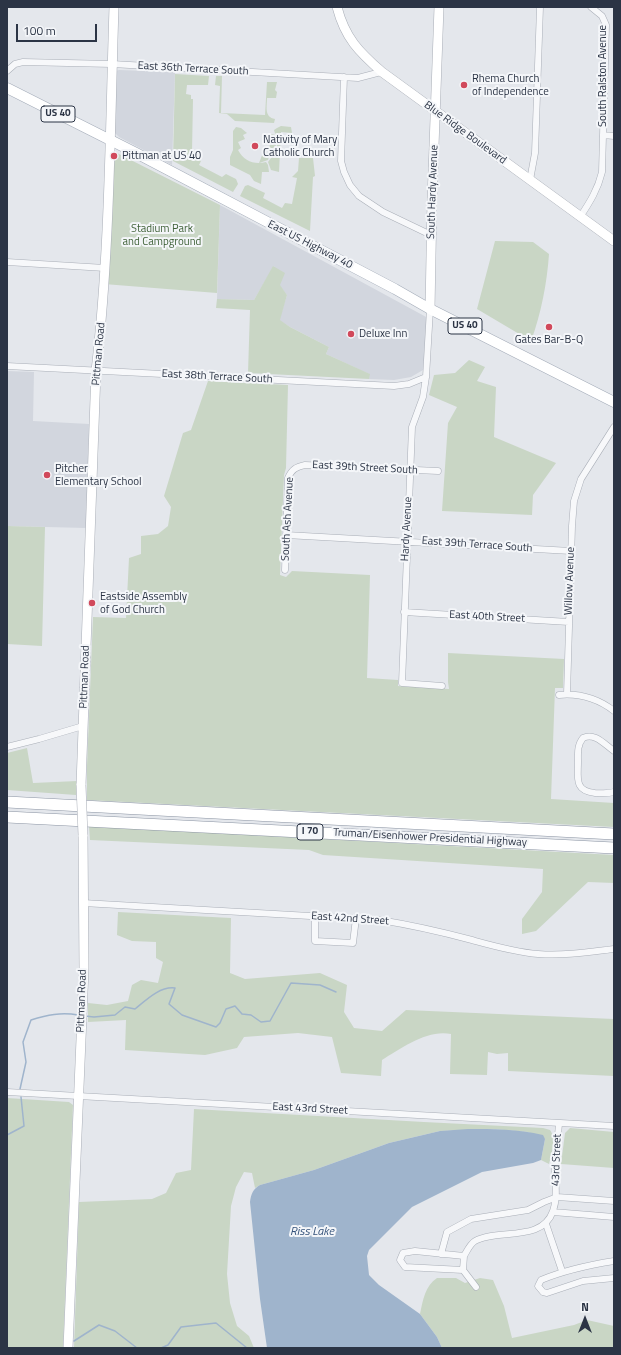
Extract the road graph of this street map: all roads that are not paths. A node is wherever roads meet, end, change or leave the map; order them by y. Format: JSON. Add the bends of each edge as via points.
{"nodes":[{"id":1,"x":114,"y":7,"type":"edge"},
{"id":2,"x":337,"y":7,"type":"edge"},
{"id":3,"x":439,"y":7,"type":"edge"},
{"id":4,"x":540,"y":7,"type":"edge"},
{"id":5,"x":591,"y":7,"type":"edge"},
{"id":6,"x":112,"y":64,"type":"junction"},
{"id":7,"x":7,"y":71,"type":"edge"},
{"id":8,"x":381,"y":72,"type":"junction"},
{"id":9,"x":344,"y":77,"type":"junction"},
{"id":10,"x":7,"y":88,"type":"edge"},
{"id":11,"x":436,"y":112,"type":"junction"},
{"id":12,"x":603,"y":136,"type":"junction"},
{"id":13,"x":614,"y":136,"type":"edge"},
{"id":14,"x":110,"y":140,"type":"junction"},
{"id":15,"x":530,"y":180,"type":"junction"},
{"id":16,"x":580,"y":217,"type":"junction"},
{"id":17,"x":431,"y":235,"type":"junction"},
{"id":18,"x":614,"y":241,"type":"edge"},
{"id":19,"x":7,"y":262,"type":"edge"},
{"id":20,"x":105,"y":268,"type":"junction"},
{"id":21,"x":430,"y":309,"type":"junction"},
{"id":22,"x":7,"y":366,"type":"edge"},
{"id":23,"x":96,"y":371,"type":"junction"},
{"id":24,"x":426,"y":377,"type":"junction"},
{"id":25,"x":614,"y":402,"type":"edge"},
{"id":26,"x":614,"y":427,"type":"edge"},
{"id":27,"x":410,"y":469,"type":"junction"},
{"id":28,"x":293,"y":470,"type":"joint"},
{"id":29,"x":438,"y":471,"type":"dead end"},
{"id":30,"x":286,"y":535,"type":"junction"},
{"id":31,"x":407,"y":541,"type":"junction"},
{"id":32,"x":571,"y":551,"type":"junction"},
{"id":33,"x":285,"y":570,"type":"dead end"},
{"id":34,"x":404,"y":612,"type":"junction"},
{"id":35,"x":569,"y":622,"type":"junction"},
{"id":36,"x":442,"y":686,"type":"dead end"},
{"id":37,"x":567,"y":694,"type":"junction"},
{"id":38,"x":559,"y":695,"type":"dead end"},
{"id":39,"x":614,"y":711,"type":"edge"},
{"id":40,"x":83,"y":726,"type":"junction"},
{"id":41,"x":7,"y":746,"type":"edge"},
{"id":42,"x":614,"y":752,"type":"edge"},
{"id":43,"x":614,"y":792,"type":"edge"},
{"id":44,"x":7,"y":802,"type":"edge"},
{"id":45,"x":7,"y":817,"type":"edge"},
{"id":46,"x":614,"y":834,"type":"edge"},
{"id":47,"x":614,"y":848,"type":"edge"},
{"id":48,"x":83,"y":903,"type":"junction"},
{"id":49,"x":315,"y":917,"type":"junction"},
{"id":50,"x":356,"y":918,"type":"junction"},
{"id":51,"x":614,"y":949,"type":"edge"},
{"id":52,"x":7,"y":1092,"type":"edge"},
{"id":53,"x":78,"y":1097,"type":"junction"},
{"id":54,"x":559,"y":1123,"type":"junction"},
{"id":55,"x":614,"y":1126,"type":"edge"},
{"id":56,"x":557,"y":1197,"type":"junction"},
{"id":57,"x":614,"y":1202,"type":"edge"},
{"id":58,"x":552,"y":1212,"type":"junction"},
{"id":59,"x":614,"y":1217,"type":"edge"},
{"id":60,"x":546,"y":1224,"type":"junction"},
{"id":61,"x":441,"y":1254,"type":"junction"},
{"id":62,"x":464,"y":1256,"type":"junction"},
{"id":63,"x":614,"y":1261,"type":"edge"},
{"id":64,"x":463,"y":1270,"type":"junction"},
{"id":65,"x":562,"y":1272,"type":"junction"},
{"id":66,"x":614,"y":1278,"type":"edge"},
{"id":67,"x":476,"y":1287,"type":"dead end"},
{"id":68,"x":68,"y":1348,"type":"edge"}],
"edges":[{"from":1,"to":6,"type":"street","name":"Pittman Road"},
{"from":2,"to":8,"type":"street","name":"Blue Ridge Boulevard","via":[[349,38],[364,57]]},
{"from":3,"to":11,"type":"street","name":"South Hardy Avenue"},
{"from":4,"to":15,"type":"street","via":[[535,153]]},
{"from":5,"to":12,"type":"street","name":"South Ralston Avenue","via":[[602,16],[606,25]]},
{"from":6,"to":7,"type":"street","name":"East 36th Terrace South","via":[[23,62],[15,64]]},
{"from":6,"to":9,"type":"street","name":"East 36th Terrace South"},
{"from":6,"to":14,"type":"street","name":"Pittman Road"},
{"from":8,"to":9,"type":"street","name":"East 36th Terrace South","via":[[358,78]]},
{"from":8,"to":11,"type":"street","name":"Blue Ridge Boulevard"},
{"from":9,"to":17,"type":"street","via":[[341,161],[350,185],[359,196],[383,212]]},
{"from":10,"to":14,"type":"main road","name":"East US Highway 40","number":"US 40"},
{"from":11,"to":15,"type":"street","name":"Blue Ridge Boulevard"},
{"from":11,"to":17,"type":"street","name":"South Hardy Avenue"},
{"from":12,"to":13,"type":"street"},
{"from":12,"to":16,"type":"street","name":"South Ralston Avenue","via":[[602,172],[593,197]]},
{"from":14,"to":20,"type":"street","name":"Pittman Road"},
{"from":14,"to":21,"type":"main road","name":"East US Highway 40","number":"US 40"},
{"from":15,"to":16,"type":"street","name":"Blue Ridge Boulevard"},
{"from":16,"to":18,"type":"street","name":"Blue Ridge Boulevard"},
{"from":17,"to":21,"type":"street","name":"South Hardy Avenue"},
{"from":19,"to":20,"type":"street"},
{"from":20,"to":23,"type":"street","name":"Pittman Road"},
{"from":21,"to":24,"type":"street","name":"South Hardy Avenue"},
{"from":21,"to":25,"type":"main road","name":"East US Highway 40","number":"US 40"},
{"from":22,"to":23,"type":"street","name":"East 38th Terrace South"},
{"from":23,"to":24,"type":"street","name":"East 38th Terrace South","via":[[394,386],[409,384]]},
{"from":23,"to":40,"type":"street","name":"Pittman Road"},
{"from":24,"to":27,"type":"street","name":"Hardy Avenue","via":[[423,397],[412,427]]},
{"from":26,"to":32,"type":"street","name":"Willow Avenue","via":[[581,479],[574,501]]},
{"from":27,"to":28,"type":"street","name":"East 39th Street South","via":[[305,465]]},
{"from":27,"to":29,"type":"street","name":"East 39th Street South"},
{"from":27,"to":31,"type":"street","name":"Hardy Avenue"},
{"from":28,"to":30,"type":"street","name":"South Ash Avenue","via":[[288,478]]},
{"from":30,"to":31,"type":"street","name":"East 39th Terrace South"},
{"from":30,"to":33,"type":"street","name":"South Ash Avenue"},
{"from":31,"to":32,"type":"street","name":"East 39th Terrace South"},
{"from":31,"to":34,"type":"street","name":"Hardy Avenue"},
{"from":32,"to":35,"type":"street","name":"Willow Avenue"},
{"from":34,"to":35,"type":"street","name":"East 40th Street"},
{"from":34,"to":36,"type":"street","name":"Hardy Avenue","via":[[402,683]]},
{"from":35,"to":37,"type":"street","name":"Willow Avenue"},
{"from":37,"to":38,"type":"street"},
{"from":37,"to":39,"type":"street","via":[[586,696],[602,702]]},
{"from":40,"to":41,"type":"street"},
{"from":40,"to":48,"type":"street","name":"Pittman Road","bridge":true},
{"from":42,"to":43,"type":"street","via":[[595,737],[586,736],[578,745],[578,782],[582,789],[608,794]]},
{"from":44,"to":46,"type":"highway","name":"Truman/Eisenhower Presidential Highway","number":"I 70"},
{"from":45,"to":47,"type":"highway","name":"Truman/Eisenhower Presidential Highway","number":"I 70"},
{"from":48,"to":49,"type":"street","name":"East 42nd Street"},
{"from":48,"to":53,"type":"street","name":"Pittman Road","via":[[84,968]]},
{"from":49,"to":50,"type":"street","name":"East 42nd Street"},
{"from":49,"to":50,"type":"street","via":[[315,941],[353,942]]},
{"from":50,"to":51,"type":"street","name":"East 42nd Street","via":[[418,927],[508,950],[537,954]]},
{"from":52,"to":53,"type":"street","name":"East 43rd Street"},
{"from":53,"to":54,"type":"street","name":"East 43rd Street"},
{"from":53,"to":68,"type":"street","name":"Pittman Road"},
{"from":54,"to":55,"type":"street","name":"East 43rd Street"},
{"from":54,"to":56,"type":"street","name":"43rd Street","via":[[555,1168]]},
{"from":56,"to":57,"type":"street"},
{"from":56,"to":58,"type":"street"},
{"from":56,"to":61,"type":"street","via":[[528,1210],[471,1219],[447,1232]]},
{"from":58,"to":59,"type":"street"},
{"from":58,"to":60,"type":"street"},
{"from":60,"to":62,"type":"street","via":[[529,1231],[482,1238],[473,1242]]},
{"from":60,"to":65,"type":"street"},
{"from":61,"to":62,"type":"street"},
{"from":61,"to":64,"type":"street","via":[[415,1251],[403,1253],[400,1260],[405,1267]]},
{"from":62,"to":64,"type":"street"},
{"from":63,"to":65,"type":"street"},
{"from":64,"to":67,"type":"street"},
{"from":65,"to":66,"type":"street","via":[[541,1280],[538,1286],[547,1293],[583,1281]]}]}
